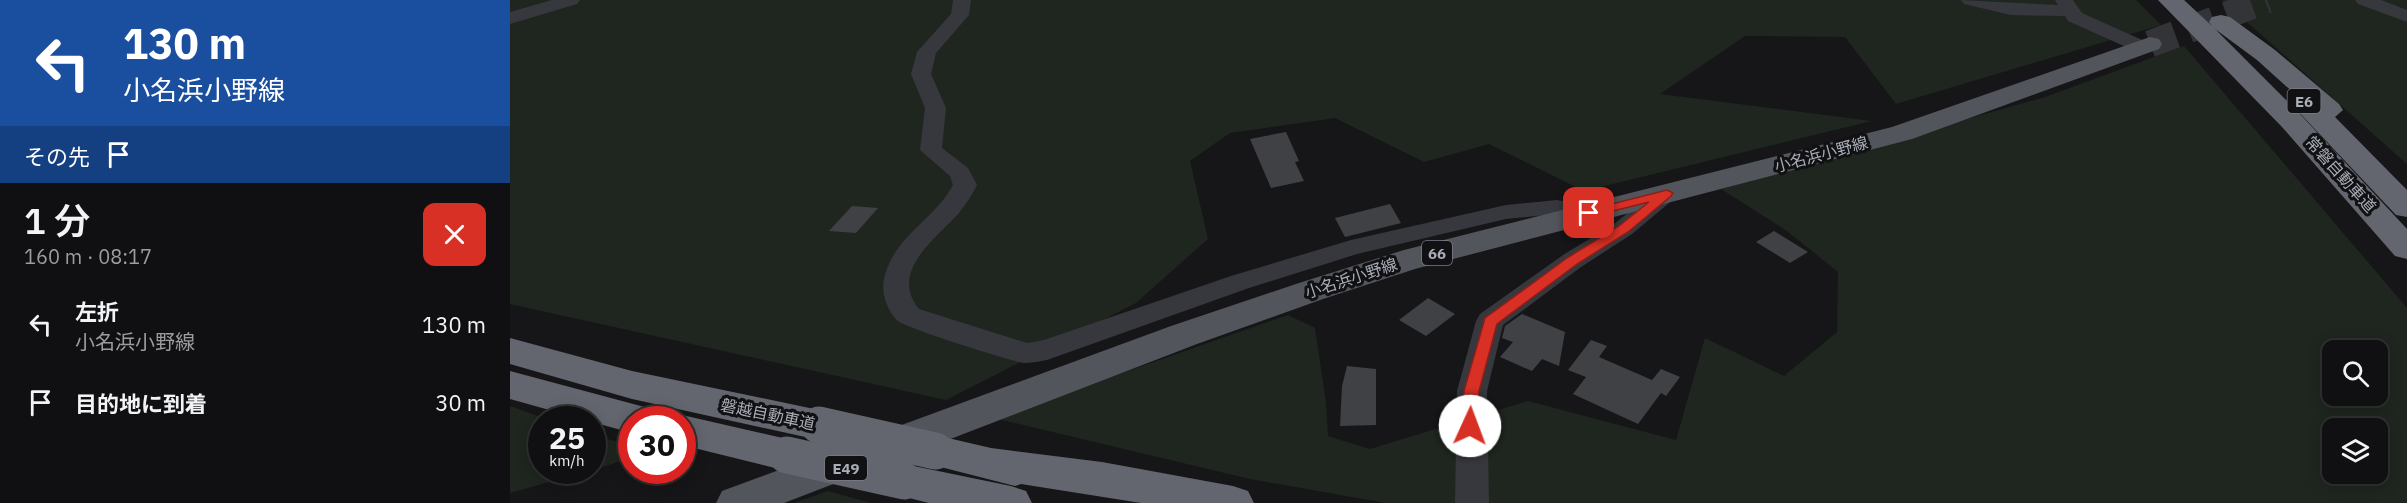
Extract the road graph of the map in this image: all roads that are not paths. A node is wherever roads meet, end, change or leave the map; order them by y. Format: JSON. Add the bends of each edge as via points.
{"nodes":[{"id":1,"x":571,"y":0,"type":"edge"},
{"id":2,"x":962,"y":0,"type":"edge"},
{"id":3,"x":1970,"y":0,"type":"edge"},
{"id":4,"x":2170,"y":0,"type":"edge"},
{"id":5,"x":2196,"y":0,"type":"edge"},
{"id":6,"x":2364,"y":0,"type":"edge"},
{"id":7,"x":2067,"y":5,"type":"edge"},
{"id":8,"x":2407,"y":16,"type":"edge"},
{"id":9,"x":510,"y":18,"type":"edge"},
{"id":10,"x":2221,"y":22,"type":"junction"},
{"id":11,"x":2146,"y":46,"type":"joint"},
{"id":12,"x":2272,"y":99,"type":"junction"},
{"id":13,"x":2407,"y":182,"type":"edge"},
{"id":14,"x":1667,"y":193,"type":"junction"},
{"id":15,"x":2407,"y":208,"type":"edge"},
{"id":16,"x":1589,"y":213,"type":"junction"},
{"id":17,"x":2407,"y":249,"type":"edge"},
{"id":18,"x":2407,"y":270,"type":"edge"},
{"id":19,"x":510,"y":351,"type":"edge"},
{"id":20,"x":510,"y":385,"type":"edge"},
{"id":21,"x":618,"y":415,"type":"edge"},
{"id":22,"x":696,"y":433,"type":"edge"},
{"id":23,"x":997,"y":492,"type":"edge"},
{"id":24,"x":737,"y":503,"type":"edge"},
{"id":25,"x":1141,"y":503,"type":"edge"},
{"id":26,"x":1233,"y":503,"type":"edge"},
{"id":27,"x":1472,"y":503,"type":"edge"}],
"edges":[{"from":1,"to":9,"type":"street"},
{"from":2,"to":16,"type":"street","via":[[960,15],[927,52],[921,74],[934,99],[936,118],[931,150],[960,173],[965,185],[959,199],[916,237],[902,258],[895,284],[898,303],[909,316],[1011,350],[1047,350],[1240,282],[1352,248],[1506,212],[1557,207]]},
{"from":3,"to":7,"type":"street","via":[[2011,10]]},
{"from":4,"to":12,"type":"highway","name":"常磐自動車道","number":"E6"},
{"from":5,"to":10,"type":"highway","name":"常磐自動車道","number":"E6"},
{"from":6,"to":8,"type":"street"},
{"from":7,"to":11,"type":"street","via":[[2085,23]]},
{"from":10,"to":13,"type":"highway","via":[[2266,55]]},
{"from":10,"to":15,"type":"highway","name":"常磐自動車道","number":"E6"},
{"from":11,"to":14,"type":"main road","name":"小名浜小野線","number":"66","via":[[1902,133]]},
{"from":12,"to":17,"type":"highway","name":"常磐自動車道","number":"E6"},
{"from":12,"to":18,"type":"highway","via":[[2300,145]]},
{"from":14,"to":16,"type":"main road","name":"小名浜小野線","number":"66"},
{"from":14,"to":27,"type":"street","via":[[1623,229],[1490,321],[1472,391]]},
{"from":16,"to":24,"type":"main road","name":"小名浜小野線","number":"66","via":[[1404,261],[1311,291]]},
{"from":19,"to":23,"type":"highway","name":"磐越自動車道","number":"E49","bridge":true,"via":[[632,385],[935,451]]},
{"from":20,"to":21,"type":"highway"},
{"from":22,"to":23,"type":"highway","number":"E49","bridge":true,"via":[[904,481]]},
{"from":23,"to":25,"type":"highway"},
{"from":23,"to":26,"type":"highway","via":[[1102,479]]}]}
